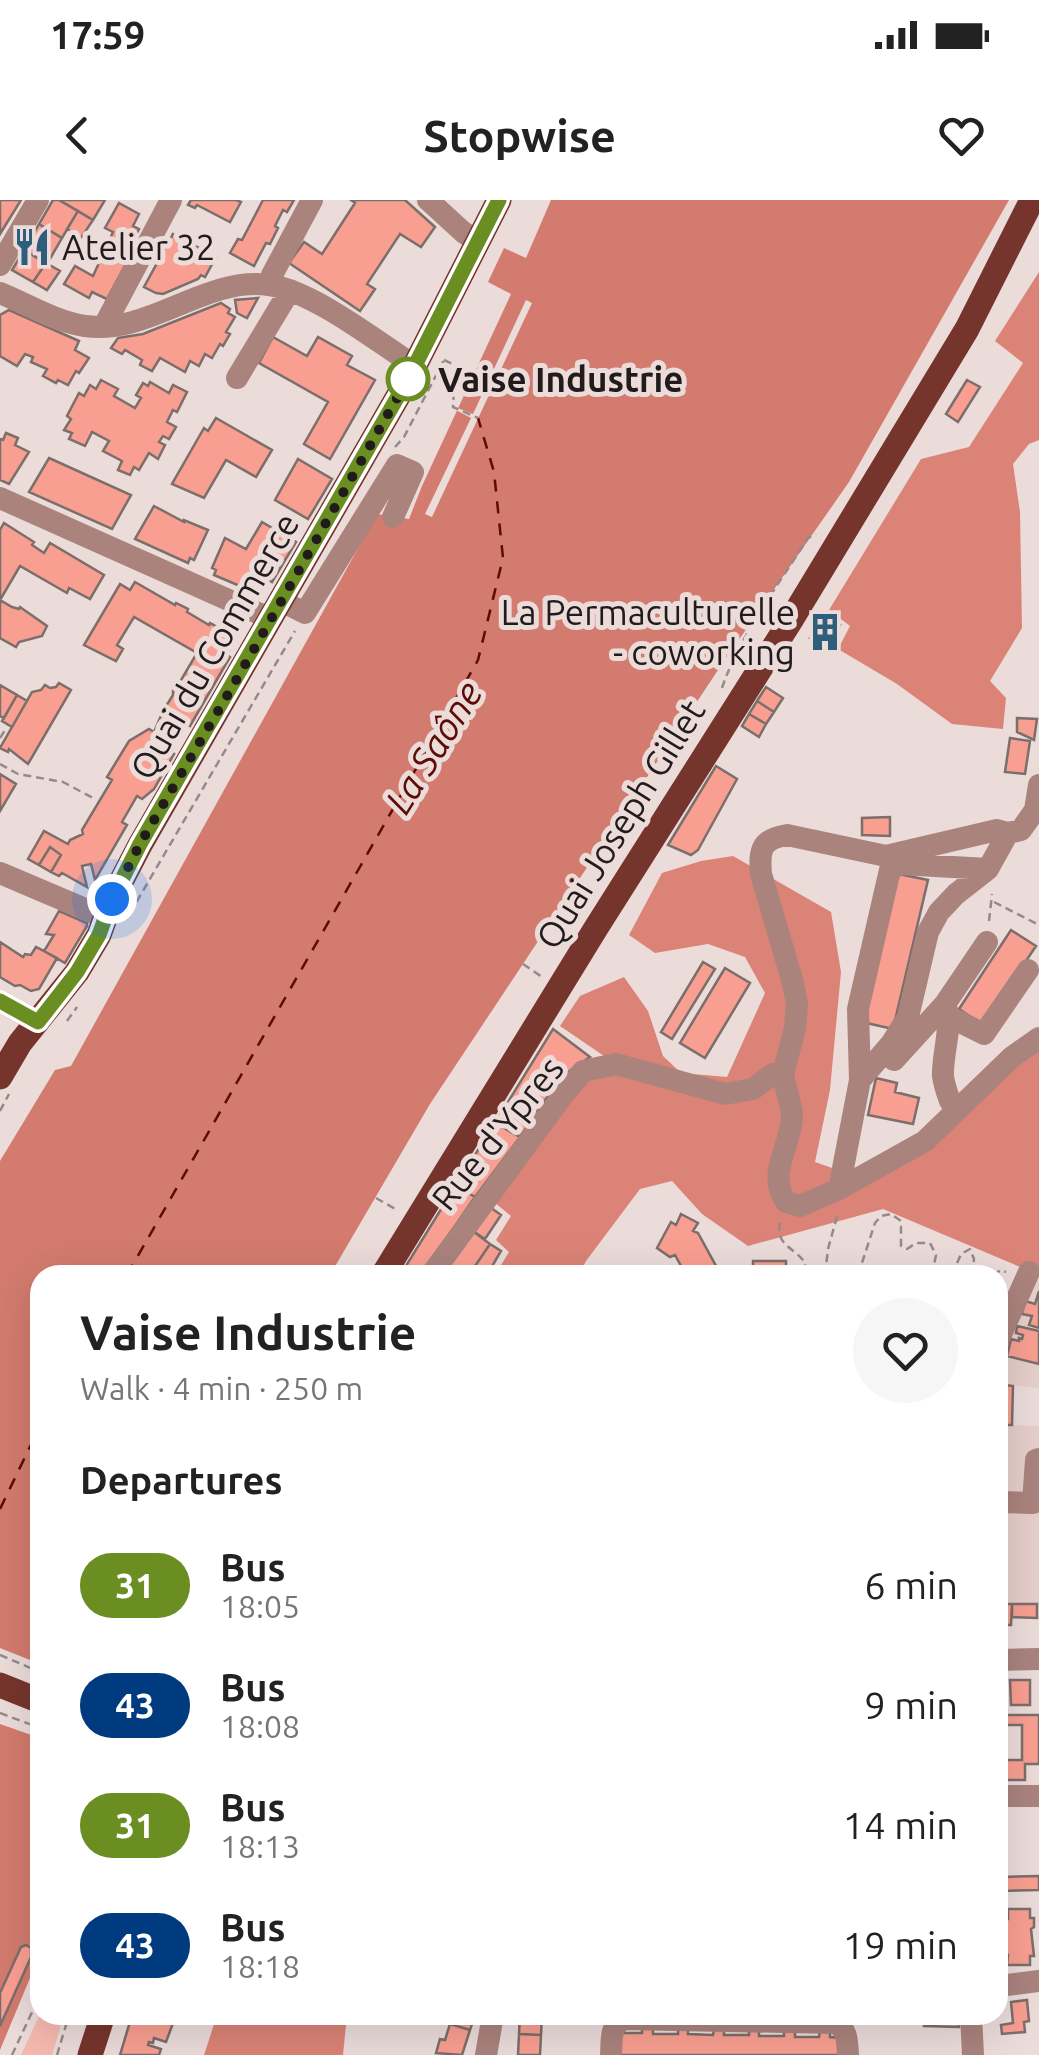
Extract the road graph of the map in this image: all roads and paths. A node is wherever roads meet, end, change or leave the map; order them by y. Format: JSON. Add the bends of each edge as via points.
{"nodes":[{"id":1,"x":38,"y":200,"type":"edge"},
{"id":2,"x":171,"y":200,"type":"edge"},
{"id":3,"x":312,"y":200,"type":"edge"},
{"id":4,"x":428,"y":200,"type":"edge"},
{"id":5,"x":499,"y":200,"type":"edge"},
{"id":6,"x":1032,"y":200,"type":"edge"},
{"id":7,"x":478,"y":242,"type":"junction"},
{"id":8,"x":0,"y":265,"type":"edge"},
{"id":9,"x":280,"y":288,"type":"junction"},
{"id":10,"x":0,"y":293,"type":"edge"},
{"id":11,"x":104,"y":326,"type":"junction"},
{"id":12,"x":444,"y":360,"type":"dead end"},
{"id":13,"x":415,"y":366,"type":"junction"},
{"id":14,"x":237,"y":378,"type":"dead end"},
{"id":15,"x":478,"y":418,"type":"dead end"},
{"id":16,"x":0,"y":498,"type":"edge"},
{"id":17,"x":393,"y":517,"type":"dead end"},
{"id":18,"x":276,"y":610,"type":"junction"},
{"id":19,"x":294,"y":632,"type":"dead end"},
{"id":20,"x":7,"y":727,"type":"dead end"},
{"id":21,"x":0,"y":738,"type":"edge"},
{"id":22,"x":0,"y":764,"type":"edge"},
{"id":23,"x":1039,"y":784,"type":"edge"},
{"id":24,"x":95,"y":799,"type":"dead end"},
{"id":25,"x":1008,"y":833,"type":"junction"},
{"id":26,"x":618,"y":836,"type":"dead end"},
{"id":27,"x":628,"y":841,"type":"dead end"},
{"id":28,"x":988,"y":869,"type":"junction"},
{"id":29,"x":0,"y":873,"type":"edge"},
{"id":30,"x":992,"y":901,"type":"junction"},
{"id":31,"x":116,"y":918,"type":"junction"},
{"id":32,"x":1039,"y":925,"type":"edge"},
{"id":33,"x":987,"y":942,"type":"joint"},
{"id":34,"x":523,"y":964,"type":"dead end"},
{"id":35,"x":1028,"y":970,"type":"dead end"},
{"id":36,"x":543,"y":978,"type":"dead end"},
{"id":37,"x":1,"y":1005,"type":"edge"},
{"id":38,"x":948,"y":1011,"type":"junction"},
{"id":39,"x":38,"y":1022,"type":"junction"},
{"id":40,"x":1039,"y":1038,"type":"edge"},
{"id":41,"x":866,"y":1073,"type":"junction"},
{"id":42,"x":782,"y":1074,"type":"junction"},
{"id":43,"x":0,"y":1077,"type":"edge"},
{"id":44,"x":950,"y":1101,"type":"dead end"},
{"id":45,"x":839,"y":1189,"type":"junction"},
{"id":46,"x":376,"y":1198,"type":"dead end"},
{"id":47,"x":398,"y":1211,"type":"dead end"},
{"id":48,"x":783,"y":1214,"type":"dead end"},
{"id":49,"x":389,"y":1265,"type":"edge"},
{"id":50,"x":438,"y":1265,"type":"edge"},
{"id":51,"x":806,"y":1265,"type":"edge"},
{"id":52,"x":826,"y":1265,"type":"edge"},
{"id":53,"x":861,"y":1265,"type":"edge"},
{"id":54,"x":934,"y":1265,"type":"edge"},
{"id":55,"x":957,"y":1265,"type":"edge"},
{"id":56,"x":973,"y":1265,"type":"edge"},
{"id":57,"x":1029,"y":1272,"type":"dead end"},
{"id":58,"x":1008,"y":1318,"type":"edge"},
{"id":59,"x":1039,"y":1460,"type":"edge"},
{"id":60,"x":1008,"y":1502,"type":"edge"},
{"id":61,"x":0,"y":1656,"type":"edge"},
{"id":62,"x":1039,"y":1659,"type":"edge"},
{"id":63,"x":1008,"y":1660,"type":"edge"},
{"id":64,"x":30,"y":1668,"type":"edge"},
{"id":65,"x":0,"y":1686,"type":"edge"},
{"id":66,"x":30,"y":1697,"type":"edge"},
{"id":67,"x":0,"y":1713,"type":"edge"},
{"id":68,"x":30,"y":1724,"type":"edge"},
{"id":69,"x":1008,"y":1796,"type":"edge"},
{"id":70,"x":1039,"y":1796,"type":"edge"},
{"id":71,"x":1039,"y":1981,"type":"edge"},
{"id":72,"x":1008,"y":1985,"type":"edge"},
{"id":73,"x":30,"y":2016,"type":"edge"},
{"id":74,"x":67,"y":2025,"type":"edge"},
{"id":75,"x":100,"y":2025,"type":"edge"},
{"id":76,"x":491,"y":2025,"type":"edge"},
{"id":77,"x":616,"y":2025,"type":"edge"},
{"id":78,"x":839,"y":2025,"type":"edge"},
{"id":79,"x":972,"y":2025,"type":"edge"},
{"id":80,"x":12,"y":2055,"type":"edge"},
{"id":81,"x":57,"y":2055,"type":"edge"},
{"id":82,"x":90,"y":2055,"type":"edge"},
{"id":83,"x":486,"y":2055,"type":"edge"},
{"id":84,"x":611,"y":2055,"type":"edge"},
{"id":85,"x":848,"y":2055,"type":"edge"},
{"id":86,"x":973,"y":2055,"type":"edge"}],
"edges":[{"from":1,"to":8,"type":"street"},
{"from":2,"to":11,"type":"street"},
{"from":3,"to":9,"type":"street","via":[[272,275]]},
{"from":4,"to":7,"type":"street"},
{"from":5,"to":7,"type":"main road","name":"Quai du Commerce"},
{"from":6,"to":49,"type":"main road","name":"Quai Joseph Gillet","via":[[957,345]]},
{"from":7,"to":13,"type":"main road","name":"Quai du Commerce"},
{"from":9,"to":11,"type":"street","via":[[228,287],[143,320]]},
{"from":9,"to":13,"type":"street","via":[[302,294]]},
{"from":9,"to":14,"type":"street"},
{"from":10,"to":11,"type":"street","via":[[70,323]]},
{"from":12,"to":15,"type":"path","via":[[455,365],[453,407]]},
{"from":13,"to":18,"type":"main road","name":"Quai du Commerce"},
{"from":16,"to":18,"type":"street"},
{"from":17,"to":18,"type":"street","via":[[414,472],[397,465],[305,613]]},
{"from":18,"to":31,"type":"main road","name":"Quai du Commerce","via":[[140,844],[112,899]]},
{"from":19,"to":31,"type":"path"},
{"from":20,"to":21,"type":"path"},
{"from":22,"to":24,"type":"path"},
{"from":23,"to":25,"type":"street","via":[[1035,810],[1020,830]]},
{"from":25,"to":28,"type":"street"},
{"from":25,"to":42,"type":"street","via":[[996,830],[886,856],[787,834],[764,844],[761,874],[796,1004]]},
{"from":26,"to":27,"type":"path"},
{"from":28,"to":30,"type":"path"},
{"from":28,"to":41,"type":"street","via":[[939,912],[908,1018]]},
{"from":28,"to":41,"type":"street","via":[[900,864],[890,870],[858,1009]]},
{"from":29,"to":31,"type":"street"},
{"from":30,"to":32,"type":"path"},
{"from":30,"to":33,"type":"path"},
{"from":31,"to":39,"type":"main road","name":"Quai du Commerce"},
{"from":33,"to":38,"type":"street"},
{"from":34,"to":36,"type":"path"},
{"from":35,"to":38,"type":"street","via":[[984,1034]]},
{"from":37,"to":39,"type":"street"},
{"from":38,"to":41,"type":"street","via":[[893,1060]]},
{"from":38,"to":44,"type":"street","via":[[943,1078]]},
{"from":39,"to":43,"type":"main road","name":"Quai du Commerce"},
{"from":40,"to":45,"type":"street","via":[[925,1141]]},
{"from":41,"to":45,"type":"street"},
{"from":42,"to":45,"type":"street","via":[[792,1115],[778,1190],[800,1206]]},
{"from":42,"to":50,"type":"street","name":"Rue d'Ypres","via":[[753,1090],[724,1094],[616,1064],[583,1071]]},
{"from":45,"to":52,"type":"path"},
{"from":46,"to":47,"type":"path"},
{"from":48,"to":51,"type":"path","via":[[778,1236]]},
{"from":53,"to":54,"type":"path","via":[[875,1223],[892,1214],[900,1221],[901,1246],[930,1243]]},
{"from":55,"to":56,"type":"path","via":[[970,1249]]},
{"from":57,"to":58,"type":"street"},
{"from":59,"to":60,"type":"street","via":[[1033,1503]]},
{"from":61,"to":64,"type":"path"},
{"from":62,"to":63,"type":"street"},
{"from":65,"to":66,"type":"main road"},
{"from":67,"to":68,"type":"path"},
{"from":69,"to":70,"type":"street"},
{"from":71,"to":72,"type":"street"},
{"from":73,"to":80,"type":"path"},
{"from":74,"to":81,"type":"path"},
{"from":75,"to":82,"type":"main road"},
{"from":76,"to":83,"type":"street"},
{"from":77,"to":84,"type":"street"},
{"from":78,"to":85,"type":"street"},
{"from":79,"to":86,"type":"street"}]}
